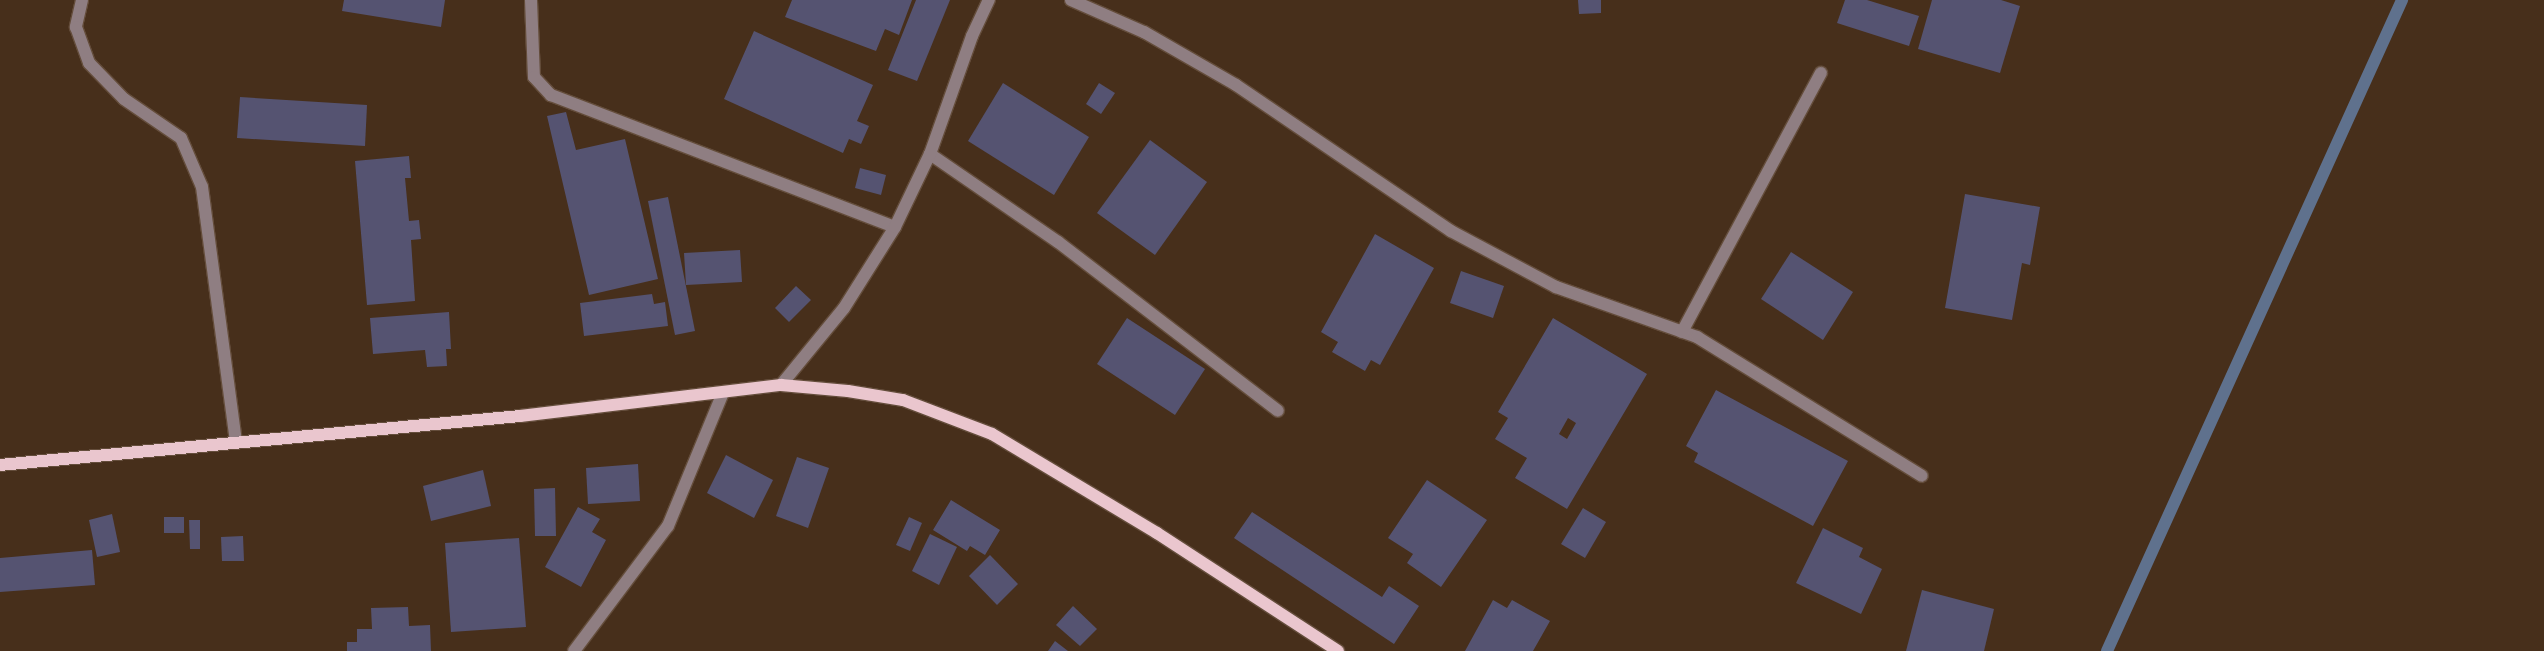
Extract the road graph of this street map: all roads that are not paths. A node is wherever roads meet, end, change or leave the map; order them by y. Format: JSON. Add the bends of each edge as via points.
{"nodes":[{"id":1,"x":82,"y":0,"type":"edge"},
{"id":2,"x":531,"y":0,"type":"edge"},
{"id":3,"x":989,"y":0,"type":"edge"},
{"id":4,"x":1071,"y":0,"type":"edge"},
{"id":5,"x":1821,"y":73,"type":"dead end"},
{"id":6,"x":930,"y":154,"type":"junction"},
{"id":7,"x":895,"y":227,"type":"junction"},
{"id":8,"x":1682,"y":332,"type":"junction"},
{"id":9,"x":781,"y":386,"type":"junction"},
{"id":10,"x":722,"y":395,"type":"junction"},
{"id":11,"x":1278,"y":411,"type":"dead end"},
{"id":12,"x":236,"y":442,"type":"junction"},
{"id":13,"x":0,"y":465,"type":"edge"},
{"id":14,"x":1922,"y":476,"type":"dead end"},
{"id":15,"x":574,"y":651,"type":"edge"},
{"id":16,"x":1338,"y":651,"type":"edge"}],
"edges":[{"from":1,"to":12,"type":"street","via":[[76,28],[89,63],[124,99],[181,138],[202,187]]},
{"from":2,"to":7,"type":"street","via":[[534,77],[551,95]]},
{"from":3,"to":6,"type":"street","via":[[972,36]]},
{"from":4,"to":8,"type":"street","via":[[1144,32],[1236,85],[1451,231],[1556,287]]},
{"from":5,"to":8,"type":"street"},
{"from":6,"to":7,"type":"street"},
{"from":6,"to":11,"type":"street","via":[[1058,242]]},
{"from":7,"to":9,"type":"street","via":[[844,308]]},
{"from":8,"to":14,"type":"street","via":[[1697,337]]},
{"from":9,"to":10,"type":"main road"},
{"from":9,"to":16,"type":"main road","via":[[848,391],[903,400],[992,434],[1157,533]]},
{"from":10,"to":12,"type":"main road"},
{"from":10,"to":15,"type":"street","via":[[668,526]]},
{"from":12,"to":13,"type":"main road"}]}
